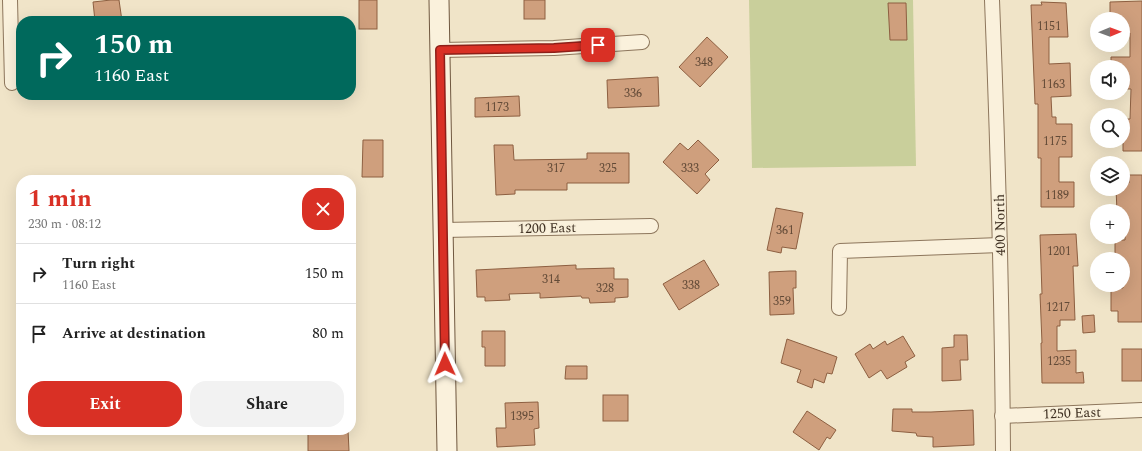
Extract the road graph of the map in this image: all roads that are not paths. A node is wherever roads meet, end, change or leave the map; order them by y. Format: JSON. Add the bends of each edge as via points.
{"nodes":[{"id":1,"x":10,"y":0,"type":"edge"},
{"id":2,"x":439,"y":0,"type":"edge"},
{"id":3,"x":992,"y":0,"type":"edge"},
{"id":4,"x":642,"y":42,"type":"dead end"},
{"id":5,"x":440,"y":50,"type":"junction"},
{"id":6,"x":12,"y":83,"type":"dead end"},
{"id":7,"x":651,"y":226,"type":"dead end"},
{"id":8,"x":443,"y":230,"type":"junction"},
{"id":9,"x":1000,"y":246,"type":"junction"},
{"id":10,"x":839,"y":308,"type":"dead end"},
{"id":11,"x":1142,"y":410,"type":"edge"},
{"id":12,"x":1002,"y":416,"type":"junction"},
{"id":13,"x":447,"y":451,"type":"edge"},
{"id":14,"x":1003,"y":451,"type":"edge"}],
"edges":[{"from":1,"to":6,"type":"street"},
{"from":2,"to":5,"type":"street"},
{"from":3,"to":9,"type":"street","name":"400 North"},
{"from":4,"to":5,"type":"street","via":[[554,48]]},
{"from":5,"to":8,"type":"street"},
{"from":7,"to":8,"type":"street","name":"1200 East"},
{"from":8,"to":13,"type":"street"},
{"from":9,"to":10,"type":"street","via":[[840,251]]},
{"from":9,"to":12,"type":"street","name":"400 North"},
{"from":11,"to":12,"type":"street","name":"1250 East"},
{"from":12,"to":14,"type":"street","name":"400 North"}]}
